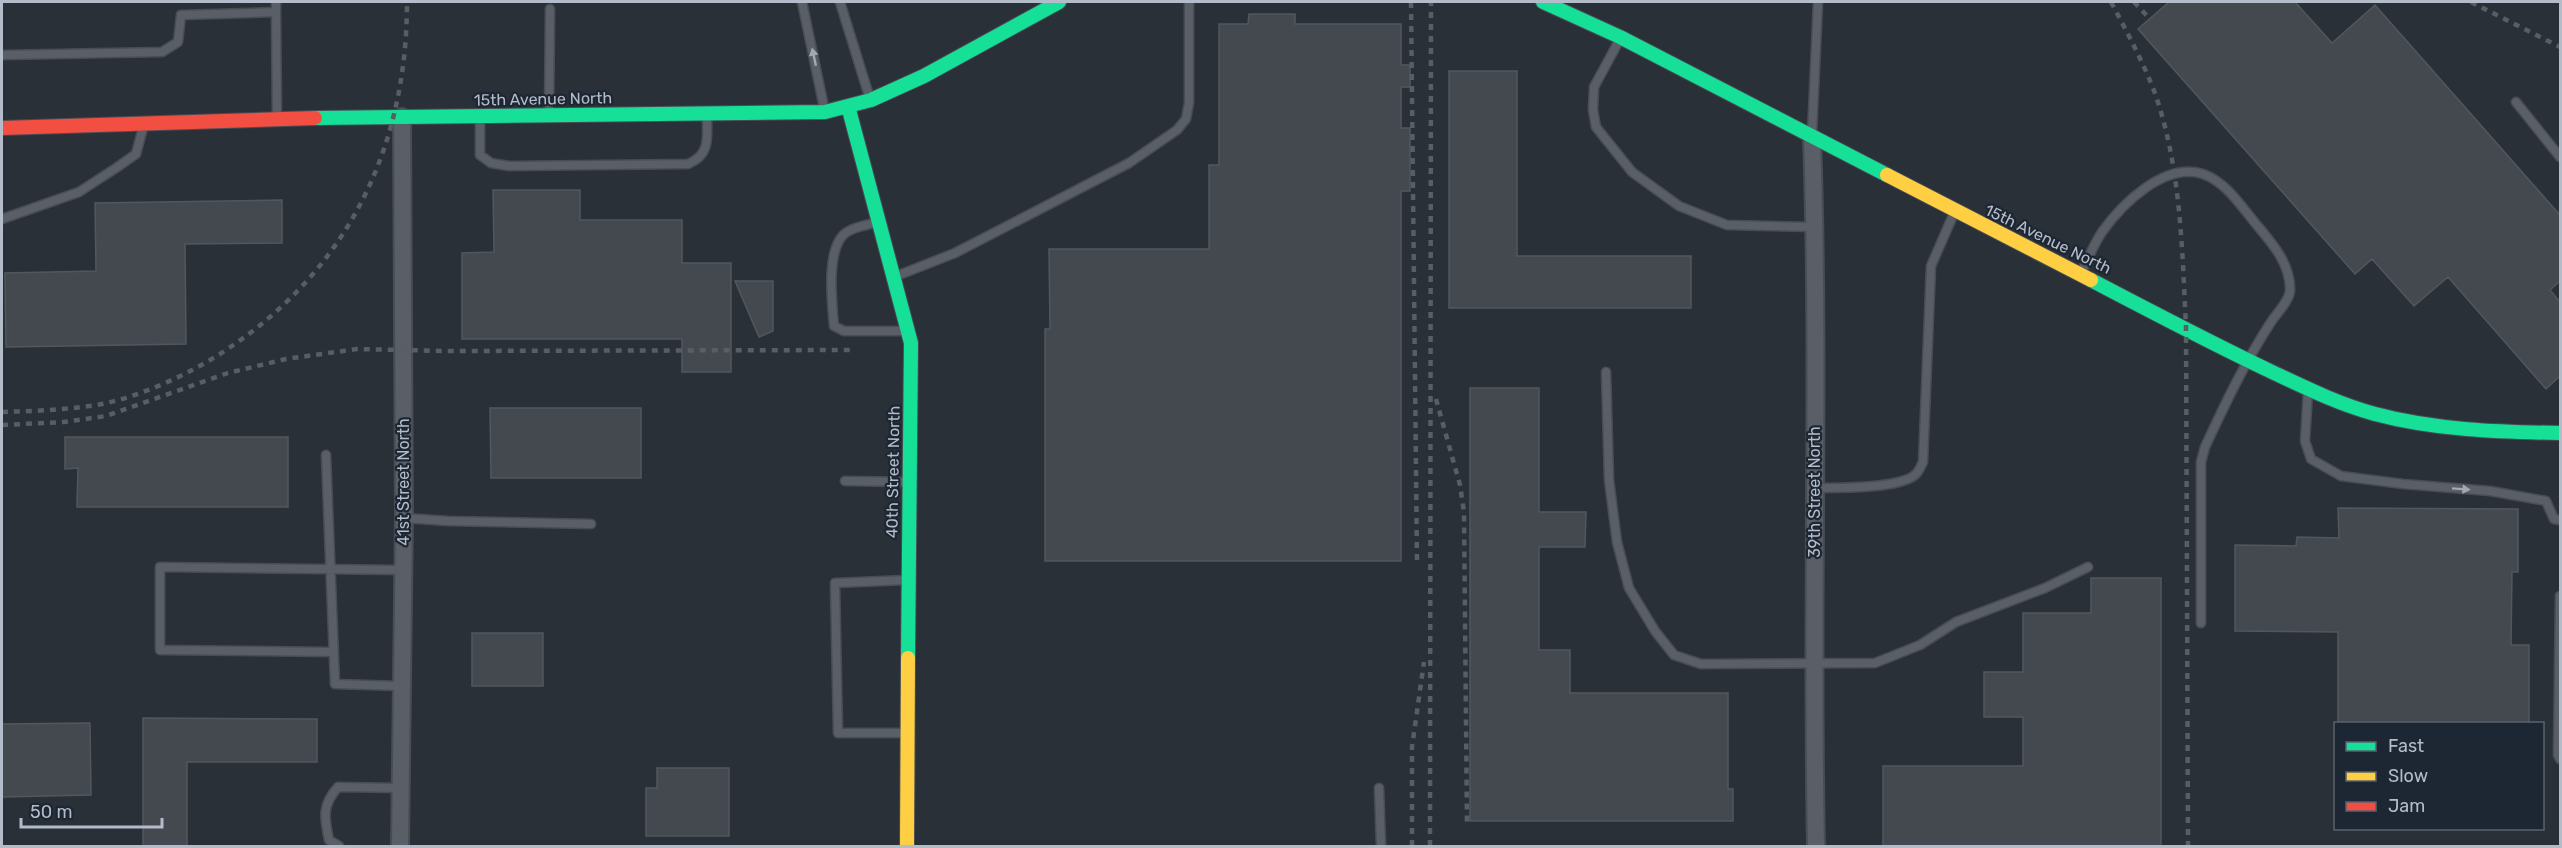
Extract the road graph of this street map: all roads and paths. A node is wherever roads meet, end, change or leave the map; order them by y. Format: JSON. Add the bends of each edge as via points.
{"nodes":[{"id":1,"x":276,"y":2,"type":"edge"},
{"id":2,"x":802,"y":2,"type":"edge"},
{"id":3,"x":840,"y":2,"type":"edge"},
{"id":4,"x":1059,"y":2,"type":"edge"},
{"id":5,"x":1189,"y":2,"type":"edge"},
{"id":6,"x":1543,"y":2,"type":"edge"},
{"id":7,"x":1818,"y":2,"type":"edge"},
{"id":8,"x":550,"y":9,"type":"dead end"},
{"id":9,"x":276,"y":12,"type":"junction"},
{"id":10,"x":1620,"y":37,"type":"junction"},
{"id":11,"x":2,"y":55,"type":"edge"},
{"id":12,"x":871,"y":100,"type":"junction"},
{"id":13,"x":2516,"y":102,"type":"dead end"},
{"id":14,"x":848,"y":106,"type":"junction"},
{"id":15,"x":706,"y":112,"type":"junction"},
{"id":16,"x":825,"y":112,"type":"junction"},
{"id":17,"x":549,"y":115,"type":"junction"},
{"id":18,"x":480,"y":116,"type":"junction"},
{"id":19,"x":402,"y":117,"type":"junction"},
{"id":20,"x":277,"y":120,"type":"junction"},
{"id":21,"x":144,"y":124,"type":"junction"},
{"id":22,"x":2,"y":128,"type":"edge"},
{"id":23,"x":1812,"y":138,"type":"junction"},
{"id":24,"x":2560,"y":157,"type":"edge"},
{"id":25,"x":1955,"y":211,"type":"junction"},
{"id":26,"x":2,"y":219,"type":"edge"},
{"id":27,"x":879,"y":222,"type":"junction"},
{"id":28,"x":1815,"y":227,"type":"junction"},
{"id":29,"x":2081,"y":273,"type":"junction"},
{"id":30,"x":893,"y":277,"type":"junction"},
{"id":31,"x":908,"y":331,"type":"junction"},
{"id":32,"x":2246,"y":360,"type":"junction"},
{"id":33,"x":1606,"y":372,"type":"dead end"},
{"id":34,"x":2308,"y":388,"type":"junction"},
{"id":35,"x":2560,"y":433,"type":"edge"},
{"id":36,"x":326,"y":455,"type":"dead end"},
{"id":37,"x":845,"y":481,"type":"dead end"},
{"id":38,"x":909,"y":482,"type":"junction"},
{"id":39,"x":1815,"y":488,"type":"junction"},
{"id":40,"x":404,"y":518,"type":"junction"},
{"id":41,"x":2560,"y":520,"type":"edge"},
{"id":42,"x":591,"y":524,"type":"dead end"},
{"id":43,"x":2088,"y":567,"type":"dead end"},
{"id":44,"x":331,"y":569,"type":"junction"},
{"id":45,"x":403,"y":570,"type":"junction"},
{"id":46,"x":907,"y":580,"type":"junction"},
{"id":47,"x":2560,"y":596,"type":"edge"},
{"id":48,"x":2201,"y":623,"type":"dead end"},
{"id":49,"x":333,"y":652,"type":"junction"},
{"id":50,"x":1814,"y":665,"type":"junction"},
{"id":51,"x":400,"y":686,"type":"junction"},
{"id":52,"x":908,"y":733,"type":"junction"},
{"id":53,"x":2560,"y":759,"type":"edge"},
{"id":54,"x":401,"y":788,"type":"junction"},
{"id":55,"x":1379,"y":788,"type":"dead end"},
{"id":56,"x":339,"y":846,"type":"edge"},
{"id":57,"x":400,"y":846,"type":"edge"},
{"id":58,"x":907,"y":846,"type":"edge"},
{"id":59,"x":1381,"y":846,"type":"edge"},
{"id":60,"x":1816,"y":846,"type":"edge"}],
"edges":[{"from":1,"to":9,"type":"lane"},
{"from":16,"to":2,"type":"lane","one_way":true},
{"from":3,"to":12,"type":"lane"},
{"from":4,"to":12,"type":"street","name":"15th Avenue North","via":[[924,76]]},
{"from":5,"to":30,"type":"lane","via":[[1189,103],[1186,119],[1177,130],[1129,163],[955,253]]},
{"from":6,"to":10,"type":"street","name":"15th Avenue North"},
{"from":7,"to":23,"type":"lane"},
{"from":8,"to":17,"type":"lane"},
{"from":9,"to":11,"type":"lane","via":[[181,15],[178,42],[162,52]]},
{"from":9,"to":20,"type":"lane"},
{"from":10,"to":23,"type":"street","name":"15th Avenue North"},
{"from":10,"to":28,"type":"lane","via":[[1594,87],[1593,110],[1596,127],[1632,172],[1679,206],[1727,225]]},
{"from":12,"to":14,"type":"street","name":"15th Avenue North"},
{"from":13,"to":24,"type":"lane"},
{"from":14,"to":16,"type":"street","name":"15th Avenue North"},
{"from":14,"to":27,"type":"street","name":"40th Street North"},
{"from":15,"to":16,"type":"street","name":"15th Avenue North"},
{"from":15,"to":17,"type":"street","name":"15th Avenue North"},
{"from":15,"to":18,"type":"lane","via":[[706,148],[700,159],[688,164],[509,166],[480,154]]},
{"from":17,"to":18,"type":"street","name":"15th Avenue North"},
{"from":18,"to":19,"type":"street","name":"15th Avenue North"},
{"from":19,"to":20,"type":"street","name":"15th Avenue North"},
{"from":19,"to":40,"type":"street","name":"41st Street North"},
{"from":20,"to":21,"type":"street","name":"15th Avenue North"},
{"from":21,"to":22,"type":"street","name":"15th Avenue North"},
{"from":21,"to":26,"type":"lane","via":[[135,154],[116,168],[79,192]]},
{"from":23,"to":25,"type":"street","name":"15th Avenue North"},
{"from":23,"to":28,"type":"street","name":"39th Street North"},
{"from":25,"to":29,"type":"street","name":"15th Avenue North"},
{"from":25,"to":39,"type":"lane","via":[[1931,266],[1923,462],[1917,474],[1906,481],[1872,486]]},
{"from":27,"to":30,"type":"street","name":"40th Street North"},
{"from":27,"to":31,"type":"lane","via":[[844,233],[833,253],[834,326],[844,331]]},
{"from":28,"to":39,"type":"street","name":"39th Street North"},
{"from":29,"to":32,"type":"street","name":"15th Avenue North"},
{"from":29,"to":32,"type":"lane","via":[[2101,234],[2121,208],[2173,173],[2202,174],[2235,198],[2288,268],[2289,294]]},
{"from":30,"to":31,"type":"street","name":"40th Street North"},
{"from":31,"to":38,"type":"street","name":"40th Street North"},
{"from":32,"to":34,"type":"street","name":"15th Avenue North"},
{"from":32,"to":48,"type":"lane","via":[[2201,462]]},
{"from":33,"to":50,"type":"lane","via":[[1609,480],[1617,542],[1629,588],[1655,631],[1674,655],[1701,664]]},
{"from":34,"to":35,"type":"street","name":"15th Avenue North","via":[[2347,405],[2407,422],[2464,430]]},
{"from":34,"to":41,"type":"lane","one_way":true,"via":[[2305,441],[2311,459],[2342,476],[2490,491],[2546,501],[2554,519]]},
{"from":36,"to":44,"type":"lane"},
{"from":37,"to":38,"type":"lane"},
{"from":38,"to":46,"type":"street","name":"40th Street North"},
{"from":39,"to":50,"type":"street","name":"39th Street North"},
{"from":40,"to":42,"type":"lane"},
{"from":40,"to":45,"type":"street","name":"41st Street North"},
{"from":43,"to":50,"type":"lane","via":[[1956,622],[1920,645],[1875,663]]},
{"from":44,"to":45,"type":"lane"},
{"from":44,"to":49,"type":"lane"},
{"from":44,"to":49,"type":"lane","via":[[160,567],[160,650]]},
{"from":45,"to":51,"type":"street","name":"41st Street North"},
{"from":46,"to":52,"type":"street","name":"40th Street North"},
{"from":46,"to":52,"type":"lane","via":[[835,583],[838,733]]},
{"from":47,"to":53,"type":"lane"},
{"from":49,"to":51,"type":"lane","via":[[335,684]]},
{"from":50,"to":60,"type":"street","name":"39th Street North"},
{"from":51,"to":54,"type":"street","name":"41st Street North"},
{"from":52,"to":58,"type":"street","name":"40th Street North"},
{"from":54,"to":56,"type":"lane","via":[[338,788],[327,800],[325,821],[328,840]]},
{"from":54,"to":57,"type":"street","name":"41st Street North"},
{"from":55,"to":59,"type":"lane"}]}
